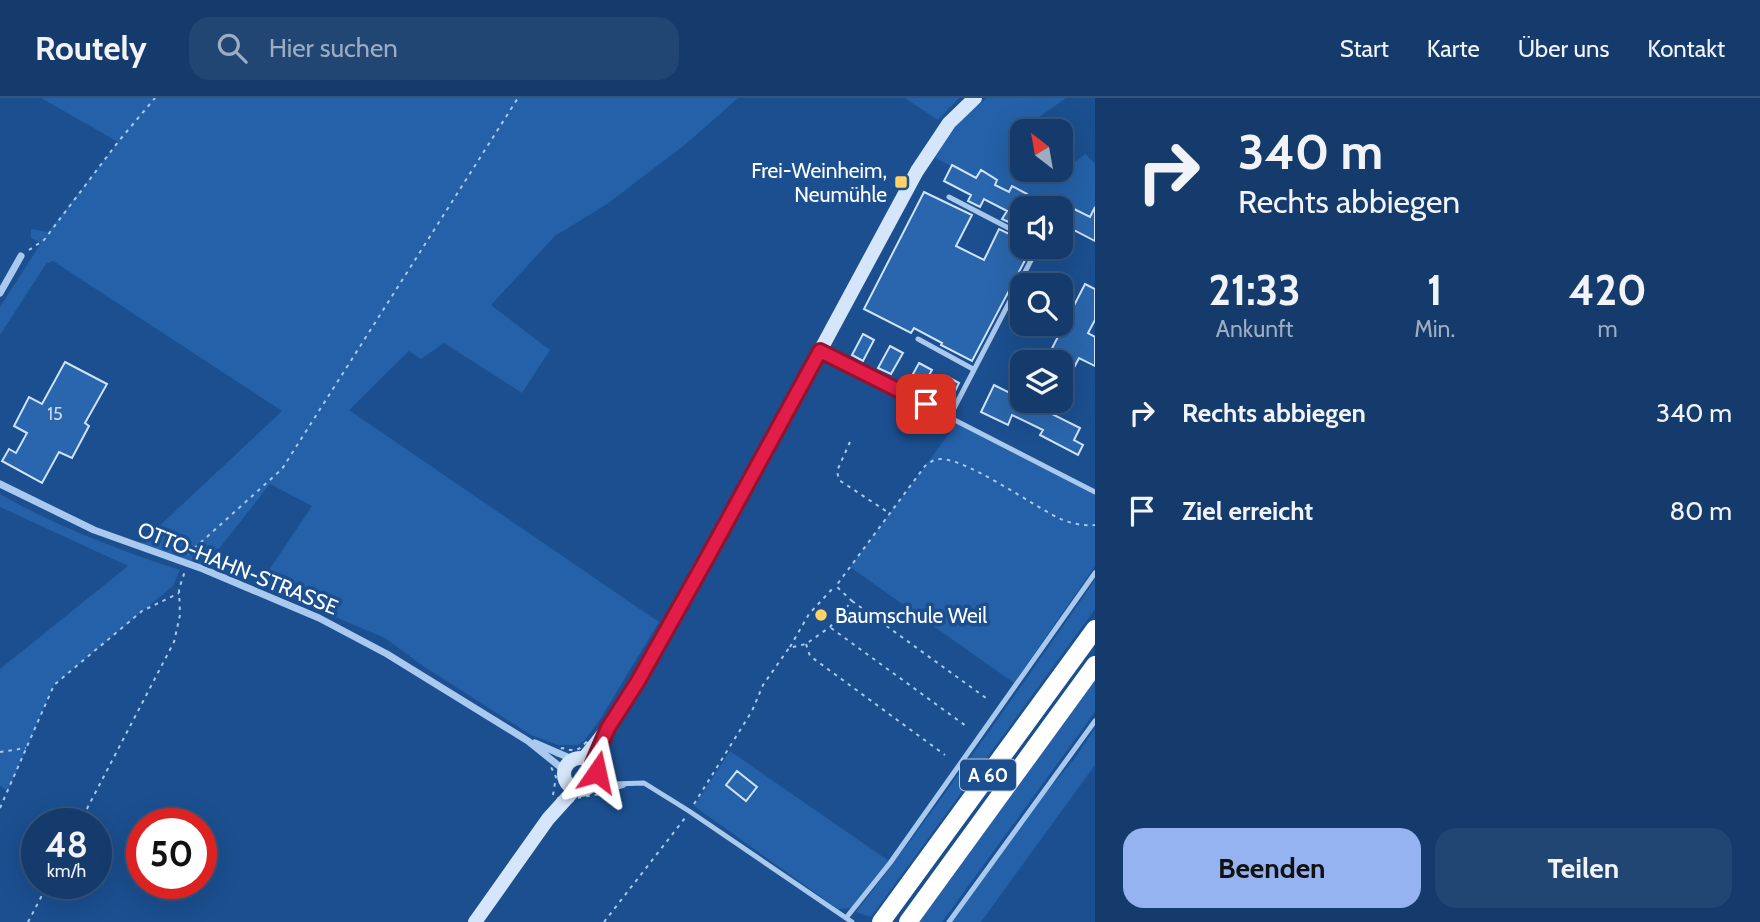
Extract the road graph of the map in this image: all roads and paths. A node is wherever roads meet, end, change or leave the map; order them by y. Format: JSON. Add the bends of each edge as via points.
{"nodes":[{"id":1,"x":155,"y":98,"type":"edge"},
{"id":2,"x":518,"y":98,"type":"edge"},
{"id":3,"x":975,"y":98,"type":"edge"},
{"id":4,"x":949,"y":197,"type":"dead end"},
{"id":5,"x":1010,"y":229,"type":"edge"},
{"id":6,"x":21,"y":256,"type":"joint"},
{"id":7,"x":1032,"y":259,"type":"edge"},
{"id":8,"x":0,"y":293,"type":"edge"},
{"id":9,"x":918,"y":339,"type":"dead end"},
{"id":10,"x":820,"y":351,"type":"junction"},
{"id":11,"x":973,"y":369,"type":"junction"},
{"id":12,"x":950,"y":416,"type":"junction"},
{"id":13,"x":850,"y":442,"type":"dead end"},
{"id":14,"x":0,"y":484,"type":"edge"},
{"id":15,"x":1095,"y":492,"type":"edge"},
{"id":16,"x":890,"y":514,"type":"junction"},
{"id":17,"x":1095,"y":526,"type":"edge"},
{"id":18,"x":185,"y":562,"type":"junction"},
{"id":19,"x":1095,"y":573,"type":"edge"},
{"id":20,"x":836,"y":586,"type":"junction"},
{"id":21,"x":179,"y":593,"type":"junction"},
{"id":22,"x":852,"y":601,"type":"junction"},
{"id":23,"x":830,"y":627,"type":"junction"},
{"id":24,"x":1095,"y":629,"type":"edge"},
{"id":25,"x":806,"y":644,"type":"junction"},
{"id":26,"x":789,"y":648,"type":"junction"},
{"id":27,"x":1095,"y":665,"type":"edge"},
{"id":28,"x":986,"y":698,"type":"dead end"},
{"id":29,"x":1095,"y":721,"type":"edge"},
{"id":30,"x":966,"y":726,"type":"dead end"},
{"id":31,"x":528,"y":741,"type":"junction"},
{"id":32,"x":27,"y":747,"type":"junction"},
{"id":33,"x":0,"y":752,"type":"edge"},
{"id":34,"x":945,"y":755,"type":"dead end"},
{"id":35,"x":581,"y":767,"type":"junction"},
{"id":36,"x":630,"y":783,"type":"junction"},
{"id":37,"x":554,"y":796,"type":"dead end"},
{"id":38,"x":0,"y":808,"type":"edge"},
{"id":39,"x":87,"y":808,"type":"edge"},
{"id":40,"x":689,"y":811,"type":"junction"},
{"id":41,"x":40,"y":899,"type":"edge"},
{"id":42,"x":849,"y":920,"type":"edge"},
{"id":43,"x":29,"y":922,"type":"edge"},
{"id":44,"x":475,"y":922,"type":"edge"},
{"id":45,"x":604,"y":922,"type":"edge"},
{"id":46,"x":881,"y":922,"type":"edge"},
{"id":47,"x":908,"y":922,"type":"edge"},
{"id":48,"x":949,"y":922,"type":"edge"}],
"edges":[{"from":1,"to":6,"type":"path","via":[[44,240]]},
{"from":2,"to":18,"type":"path","via":[[282,469]]},
{"from":3,"to":10,"type":"main road","via":[[934,141]]},
{"from":4,"to":5,"type":"lane"},
{"from":6,"to":8,"type":"street"},
{"from":7,"to":11,"type":"lane"},
{"from":9,"to":11,"type":"lane"},
{"from":10,"to":12,"type":"lane"},
{"from":10,"to":35,"type":"main road","via":[[638,681]]},
{"from":11,"to":12,"type":"lane"},
{"from":12,"to":15,"type":"lane"},
{"from":13,"to":16,"type":"path","via":[[837,471],[839,480]]},
{"from":14,"to":18,"type":"street","name":"OTTO-HAHN-STRASSE","via":[[94,530]]},
{"from":16,"to":17,"type":"path","via":[[925,466],[945,459],[990,477],[1062,520]]},
{"from":16,"to":20,"type":"path"},
{"from":18,"to":21,"type":"path"},
{"from":18,"to":31,"type":"street","name":"OTTO-HAHN-STRASSE","via":[[330,624]]},
{"from":19,"to":42,"type":"lane"},
{"from":20,"to":22,"type":"path"},
{"from":20,"to":26,"type":"path","via":[[809,614]]},
{"from":21,"to":32,"type":"path","via":[[142,611],[54,685]]},
{"from":21,"to":39,"type":"path","via":[[174,642]]},
{"from":22,"to":23,"type":"path"},
{"from":22,"to":28,"type":"path"},
{"from":23,"to":25,"type":"path"},
{"from":23,"to":30,"type":"path"},
{"from":24,"to":46,"type":"highway","number":"A 60"},
{"from":25,"to":26,"type":"path"},
{"from":25,"to":34,"type":"path","via":[[810,656]]},
{"from":26,"to":40,"type":"path"},
{"from":27,"to":47,"type":"highway","number":"A 60"},
{"from":29,"to":48,"type":"lane"},
{"from":31,"to":35,"type":"street","name":"OTTO-HAHN-STRASSE"},
{"from":31,"to":35,"type":"street","name":"OTTO-HAHN-STRASSE"},
{"from":32,"to":33,"type":"path"},
{"from":32,"to":38,"type":"path"},
{"from":35,"to":36,"type":"lane","via":[[613,784]]},
{"from":35,"to":36,"type":"lane","via":[[611,789]]},
{"from":35,"to":37,"type":"path","via":[[555,777]]},
{"from":35,"to":44,"type":"main road"},
{"from":36,"to":40,"type":"lane","via":[[644,783]]},
{"from":40,"to":42,"type":"lane"},
{"from":40,"to":45,"type":"path"},
{"from":41,"to":43,"type":"path"}]}
